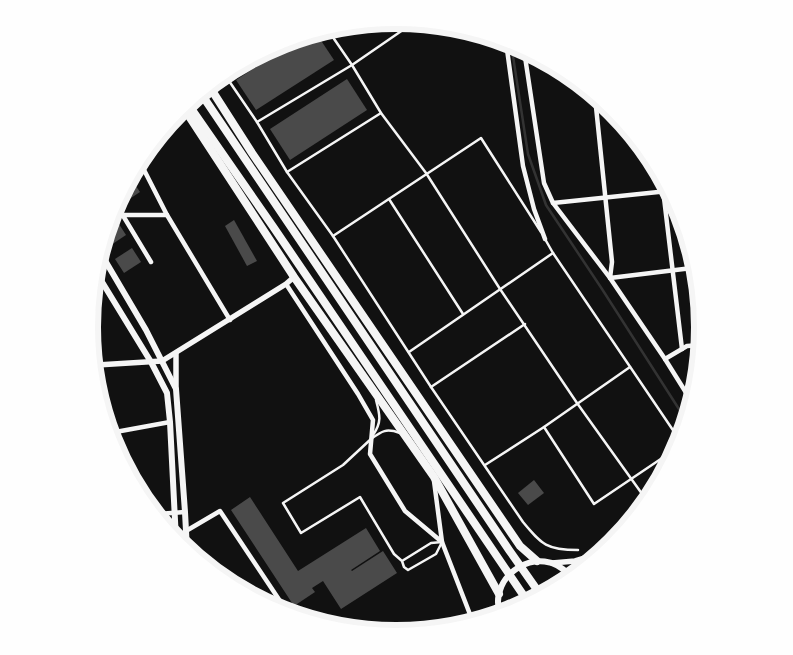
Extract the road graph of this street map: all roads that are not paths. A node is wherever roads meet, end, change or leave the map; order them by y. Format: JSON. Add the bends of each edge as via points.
{"nodes":[{"id":1,"x":404,"y":29,"type":"edge"},
{"id":2,"x":332,"y":36,"type":"edge"},
{"id":3,"x":507,"y":50,"type":"edge"},
{"id":4,"x":525,"y":58,"type":"edge"},
{"id":5,"x":352,"y":65,"type":"junction"},
{"id":6,"x":229,"y":81,"type":"edge"},
{"id":7,"x":213,"y":92,"type":"edge"},
{"id":8,"x":205,"y":99,"type":"edge"},
{"id":9,"x":596,"y":105,"type":"edge"},
{"id":10,"x":192,"y":110,"type":"edge"},
{"id":11,"x":381,"y":113,"type":"junction"},
{"id":12,"x":187,"y":114,"type":"edge"},
{"id":13,"x":257,"y":122,"type":"junction"},
{"id":14,"x":144,"y":169,"type":"edge"},
{"id":15,"x":287,"y":172,"type":"junction"},
{"id":16,"x":426,"y":174,"type":"junction"},
{"id":17,"x":663,"y":192,"type":"edge"},
{"id":18,"x":606,"y":197,"type":"junction"},
{"id":19,"x":389,"y":199,"type":"junction"},
{"id":20,"x":667,"y":200,"type":"edge"},
{"id":21,"x":553,"y":203,"type":"junction"},
{"id":22,"x":121,"y":211,"type":"edge"},
{"id":23,"x":119,"y":215,"type":"edge"},
{"id":24,"x":124,"y":215,"type":"junction"},
{"id":25,"x":167,"y":215,"type":"junction"},
{"id":26,"x":333,"y":236,"type":"junction"},
{"id":27,"x":545,"y":239,"type":"junction"},
{"id":28,"x":553,"y":253,"type":"junction"},
{"id":29,"x":105,"y":261,"type":"edge"},
{"id":30,"x":151,"y":262,"type":"dead end"},
{"id":31,"x":690,"y":268,"type":"edge"},
{"id":32,"x":672,"y":270,"type":"junction"},
{"id":33,"x":294,"y":277,"type":"junction"},
{"id":34,"x":610,"y":278,"type":"junction"},
{"id":35,"x":101,"y":281,"type":"edge"},
{"id":36,"x":286,"y":284,"type":"junction"},
{"id":37,"x":500,"y":289,"type":"junction"},
{"id":38,"x":463,"y":314,"type":"junction"},
{"id":39,"x":230,"y":320,"type":"junction"},
{"id":40,"x":525,"y":324,"type":"junction"},
{"id":41,"x":695,"y":345,"type":"edge"},
{"id":42,"x":682,"y":349,"type":"junction"},
{"id":43,"x":409,"y":352,"type":"junction"},
{"id":44,"x":176,"y":354,"type":"junction"},
{"id":45,"x":665,"y":359,"type":"junction"},
{"id":46,"x":162,"y":361,"type":"junction"},
{"id":47,"x":151,"y":362,"type":"junction"},
{"id":48,"x":100,"y":365,"type":"edge"},
{"id":49,"x":630,"y":367,"type":"junction"},
{"id":50,"x":431,"y":387,"type":"junction"},
{"id":51,"x":176,"y":388,"type":"junction"},
{"id":52,"x":375,"y":394,"type":"junction"},
{"id":53,"x":688,"y":395,"type":"edge"},
{"id":54,"x":577,"y":403,"type":"junction"},
{"id":55,"x":170,"y":422,"type":"junction"},
{"id":56,"x":544,"y":427,"type":"junction"},
{"id":57,"x":116,"y":431,"type":"edge"},
{"id":58,"x":403,"y":434,"type":"junction"},
{"id":59,"x":676,"y":434,"type":"edge"},
{"id":60,"x":371,"y":439,"type":"junction"},
{"id":61,"x":666,"y":455,"type":"edge"},
{"id":62,"x":485,"y":465,"type":"junction"},
{"id":63,"x":434,"y":477,"type":"junction"},
{"id":64,"x":632,"y":478,"type":"junction"},
{"id":65,"x":643,"y":495,"type":"edge"},
{"id":66,"x":185,"y":512,"type":"junction"},
{"id":67,"x":174,"y":513,"type":"junction"},
{"id":68,"x":163,"y":514,"type":"edge"},
{"id":69,"x":175,"y":528,"type":"edge"},
{"id":70,"x":186,"y":531,"type":"junction"},
{"id":71,"x":186,"y":540,"type":"edge"},
{"id":72,"x":442,"y":542,"type":"junction"},
{"id":73,"x":578,"y":550,"type":"dead end"},
{"id":74,"x":587,"y":558,"type":"edge"},
{"id":75,"x":402,"y":561,"type":"junction"},
{"id":76,"x":537,"y":561,"type":"junction"},
{"id":77,"x":552,"y":563,"type":"junction"},
{"id":78,"x":567,"y":573,"type":"edge"},
{"id":79,"x":538,"y":590,"type":"edge"},
{"id":80,"x":499,"y":594,"type":"junction"},
{"id":81,"x":525,"y":597,"type":"edge"},
{"id":82,"x":282,"y":604,"type":"edge"},
{"id":83,"x":498,"y":608,"type":"edge"},
{"id":84,"x":472,"y":617,"type":"edge"}],
"edges":[{"from":1,"to":5,"type":"lane"},
{"from":2,"to":5,"type":"lane"},
{"from":3,"to":27,"type":"street","via":[[523,166]]},
{"from":4,"to":21,"type":"street","via":[[544,183]]},
{"from":5,"to":11,"type":"lane"},
{"from":5,"to":13,"type":"lane"},
{"from":6,"to":13,"type":"lane"},
{"from":7,"to":76,"type":"highway","via":[[520,546]]},
{"from":8,"to":79,"type":"highway"},
{"from":9,"to":18,"type":"street"},
{"from":10,"to":81,"type":"highway"},
{"from":11,"to":15,"type":"lane"},
{"from":11,"to":16,"type":"lane"},
{"from":12,"to":33,"type":"highway"},
{"from":13,"to":15,"type":"lane"},
{"from":14,"to":25,"type":"street"},
{"from":15,"to":26,"type":"lane"},
{"from":16,"to":19,"type":"lane"},
{"from":16,"to":27,"type":"lane","via":[[481,138]]},
{"from":16,"to":37,"type":"lane"},
{"from":17,"to":18,"type":"street"},
{"from":18,"to":21,"type":"street"},
{"from":18,"to":34,"type":"street","via":[[612,262]]},
{"from":19,"to":26,"type":"lane"},
{"from":19,"to":38,"type":"lane"},
{"from":20,"to":32,"type":"street"},
{"from":21,"to":34,"type":"street"},
{"from":22,"to":24,"type":"street"},
{"from":23,"to":24,"type":"street"},
{"from":24,"to":25,"type":"street"},
{"from":24,"to":30,"type":"street"},
{"from":25,"to":39,"type":"street"},
{"from":26,"to":43,"type":"lane"},
{"from":27,"to":28,"type":"lane"},
{"from":28,"to":37,"type":"lane"},
{"from":28,"to":49,"type":"lane"},
{"from":29,"to":46,"type":"main road"},
{"from":31,"to":32,"type":"street"},
{"from":32,"to":34,"type":"street"},
{"from":32,"to":42,"type":"street"},
{"from":33,"to":36,"type":"street"},
{"from":33,"to":52,"type":"highway"},
{"from":34,"to":45,"type":"street"},
{"from":35,"to":47,"type":"main road"},
{"from":36,"to":39,"type":"street"},
{"from":36,"to":60,"type":"street","via":[[373,420]]},
{"from":37,"to":38,"type":"lane"},
{"from":37,"to":40,"type":"lane"},
{"from":38,"to":43,"type":"lane"},
{"from":39,"to":44,"type":"street"},
{"from":40,"to":50,"type":"lane"},
{"from":40,"to":54,"type":"lane"},
{"from":41,"to":42,"type":"street"},
{"from":42,"to":45,"type":"street"},
{"from":43,"to":50,"type":"lane"},
{"from":44,"to":46,"type":"street"},
{"from":44,"to":51,"type":"street"},
{"from":45,"to":53,"type":"street"},
{"from":46,"to":47,"type":"street"},
{"from":46,"to":51,"type":"main road"},
{"from":47,"to":48,"type":"street"},
{"from":47,"to":55,"type":"main road","via":[[167,393]]},
{"from":49,"to":54,"type":"lane"},
{"from":49,"to":59,"type":"lane"},
{"from":50,"to":62,"type":"lane"},
{"from":51,"to":66,"type":"main road"},
{"from":52,"to":58,"type":"highway"},
{"from":52,"to":60,"type":"lane","via":[[380,414],[378,427]]},
{"from":54,"to":56,"type":"lane"},
{"from":54,"to":64,"type":"lane"},
{"from":55,"to":57,"type":"street"},
{"from":55,"to":67,"type":"main road"},
{"from":56,"to":62,"type":"lane"},
{"from":56,"to":64,"type":"lane","via":[[594,504]]},
{"from":58,"to":60,"type":"lane","via":[[391,430]]},
{"from":58,"to":63,"type":"highway"},
{"from":60,"to":72,"type":"street","via":[[370,454],[405,511]]},
{"from":60,"to":75,"type":"lane","via":[[343,465],[283,503],[301,533],[360,497],[394,554]]},
{"from":61,"to":64,"type":"lane"},
{"from":62,"to":73,"type":"lane","via":[[536,537],[549,547]]},
{"from":63,"to":72,"type":"street"},
{"from":63,"to":80,"type":"highway"},
{"from":64,"to":65,"type":"lane"},
{"from":66,"to":67,"type":"street"},
{"from":66,"to":70,"type":"main road"},
{"from":67,"to":68,"type":"street"},
{"from":67,"to":69,"type":"main road"},
{"from":70,"to":71,"type":"main road"},
{"from":70,"to":82,"type":"street","via":[[220,511]]},
{"from":72,"to":75,"type":"lane","via":[[431,542]]},
{"from":72,"to":75,"type":"lane","via":[[436,554],[408,570]]},
{"from":72,"to":84,"type":"street"},
{"from":74,"to":77,"type":"street"},
{"from":76,"to":77,"type":"main road"},
{"from":76,"to":80,"type":"main road","via":[[512,571]]},
{"from":77,"to":78,"type":"main road"},
{"from":80,"to":83,"type":"main road"}]}
